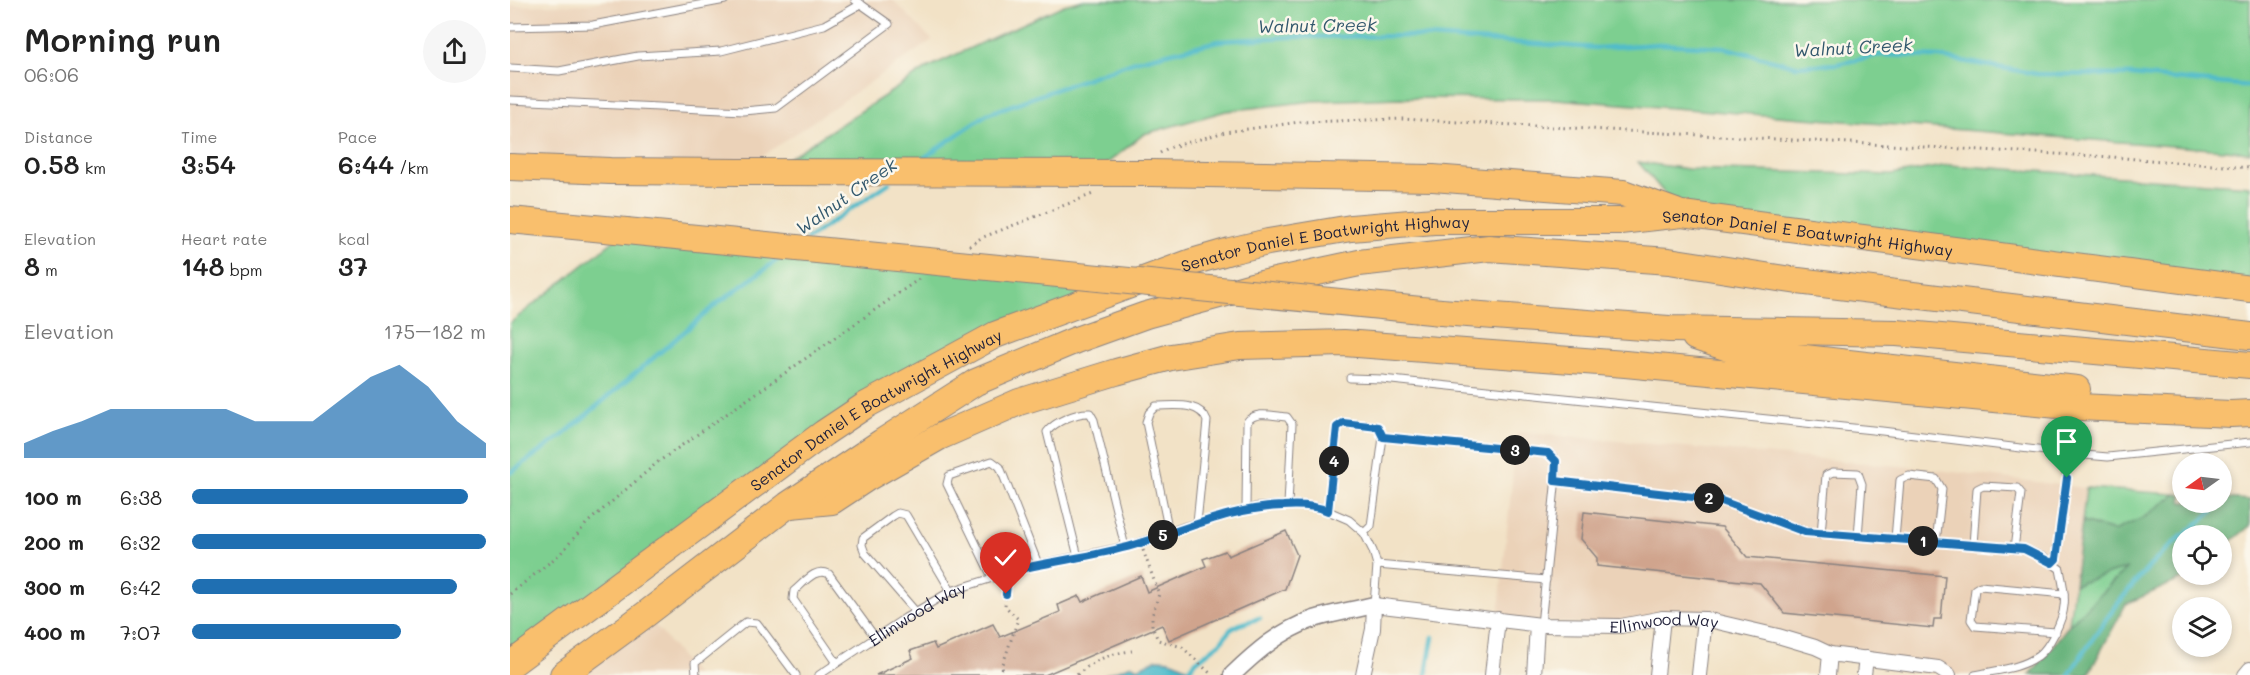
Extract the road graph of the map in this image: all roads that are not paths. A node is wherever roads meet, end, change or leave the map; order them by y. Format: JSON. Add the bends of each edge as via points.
{"nodes":[{"id":1,"x":725,"y":0,"type":"edge"},
{"id":2,"x":858,"y":2,"type":"edge"},
{"id":3,"x":510,"y":27,"type":"edge"},
{"id":4,"x":510,"y":68,"type":"edge"},
{"id":5,"x":510,"y":100,"type":"edge"},
{"id":6,"x":510,"y":167,"type":"edge"},
{"id":7,"x":1682,"y":214,"type":"junction"},
{"id":8,"x":510,"y":220,"type":"edge"},
{"id":9,"x":2250,"y":289,"type":"edge"},
{"id":10,"x":1669,"y":329,"type":"junction"},
{"id":11,"x":2250,"y":336,"type":"edge"},
{"id":12,"x":2250,"y":365,"type":"edge"},
{"id":13,"x":1350,"y":378,"type":"dead end"},
{"id":14,"x":2250,"y":405,"type":"edge"},
{"id":15,"x":2250,"y":413,"type":"edge"},
{"id":16,"x":1383,"y":437,"type":"junction"},
{"id":17,"x":2250,"y":442,"type":"edge"},
{"id":18,"x":2062,"y":453,"type":"junction"},
{"id":19,"x":1555,"y":481,"type":"junction"},
{"id":20,"x":788,"y":505,"type":"junction"},
{"id":21,"x":1288,"y":505,"type":"junction"},
{"id":22,"x":1246,"y":509,"type":"junction"},
{"id":23,"x":1328,"y":511,"type":"junction"},
{"id":24,"x":1197,"y":523,"type":"junction"},
{"id":25,"x":1169,"y":532,"type":"junction"},
{"id":26,"x":1364,"y":533,"type":"junction"},
{"id":27,"x":1821,"y":534,"type":"junction"},
{"id":28,"x":1858,"y":537,"type":"junction"},
{"id":29,"x":1895,"y":539,"type":"junction"},
{"id":30,"x":1935,"y":543,"type":"junction"},
{"id":31,"x":1973,"y":545,"type":"junction"},
{"id":32,"x":1125,"y":547,"type":"junction"},
{"id":33,"x":2014,"y":549,"type":"junction"},
{"id":34,"x":1078,"y":557,"type":"junction"},
{"id":35,"x":2052,"y":563,"type":"junction"},
{"id":36,"x":1038,"y":564,"type":"junction"},
{"id":37,"x":1377,"y":565,"type":"junction"},
{"id":38,"x":992,"y":577,"type":"junction"},
{"id":39,"x":1546,"y":580,"type":"junction"},
{"id":40,"x":951,"y":591,"type":"junction"},
{"id":41,"x":2064,"y":594,"type":"junction"},
{"id":42,"x":1374,"y":605,"type":"junction"},
{"id":43,"x":916,"y":612,"type":"junction"},
{"id":44,"x":1664,"y":618,"type":"junction"},
{"id":45,"x":1705,"y":618,"type":"junction"},
{"id":46,"x":1498,"y":619,"type":"junction"},
{"id":47,"x":1539,"y":625,"type":"junction"},
{"id":48,"x":2056,"y":632,"type":"junction"},
{"id":49,"x":875,"y":637,"type":"junction"},
{"id":50,"x":1830,"y":654,"type":"junction"},
{"id":51,"x":1866,"y":658,"type":"junction"},
{"id":52,"x":837,"y":663,"type":"junction"},
{"id":53,"x":510,"y":665,"type":"edge"},
{"id":54,"x":2250,"y":669,"type":"edge"},
{"id":55,"x":563,"y":675,"type":"edge"},
{"id":56,"x":695,"y":675,"type":"edge"},
{"id":57,"x":796,"y":675,"type":"edge"},
{"id":58,"x":819,"y":675,"type":"edge"},
{"id":59,"x":1232,"y":675,"type":"edge"},
{"id":60,"x":1363,"y":675,"type":"edge"},
{"id":61,"x":1492,"y":675,"type":"edge"},
{"id":62,"x":1534,"y":675,"type":"edge"},
{"id":63,"x":1657,"y":675,"type":"edge"},
{"id":64,"x":1699,"y":675,"type":"edge"},
{"id":65,"x":1828,"y":675,"type":"edge"},
{"id":66,"x":1864,"y":675,"type":"edge"},
{"id":67,"x":1949,"y":675,"type":"edge"},
{"id":68,"x":1975,"y":675,"type":"edge"},
{"id":69,"x":2245,"y":675,"type":"edge"}],
"edges":[{"from":1,"to":3,"type":"lane","via":[[593,25]]},
{"from":2,"to":4,"type":"lane","via":[[824,25],[721,51],[638,56],[559,71]]},
{"from":2,"to":5,"type":"lane","via":[[889,24],[776,108],[744,111]]},
{"from":6,"to":7,"type":"highway","bridge":true,"via":[[1445,179],[1623,193]]},
{"from":7,"to":9,"type":"highway","name":"Senator Daniel E Boatwright Highway"},
{"from":7,"to":53,"type":"highway","name":"Senator Daniel E Boatwright Highway","via":[[1620,221],[1434,221],[1351,228],[1268,242],[1192,262],[995,335],[866,405],[824,433]]},
{"from":8,"to":10,"type":"highway","bridge":true,"via":[[1441,312]]},
{"from":10,"to":12,"type":"highway","via":[[1897,333]]},
{"from":10,"to":14,"type":"highway","via":[[1734,350],[2000,382]]},
{"from":11,"to":20,"type":"highway","name":"Senator Daniel E Boatwright Highway","via":[[1798,281],[1669,261],[1489,248],[1359,263],[1252,286],[1146,315],[976,382]]},
{"from":13,"to":18,"type":"lane","via":[[1882,431]]},
{"from":15,"to":20,"type":"highway","via":[[2079,407],[1625,364],[1344,343],[1240,346],[1171,357],[1019,402],[939,437],[831,501]]},
{"from":16,"to":19,"type":"lane","via":[[1548,453],[1556,461]]},
{"from":16,"to":23,"type":"lane","via":[[1378,427],[1343,423],[1337,427]]},
{"from":16,"to":26,"type":"lane","via":[[1371,526]]},
{"from":17,"to":18,"type":"lane","via":[[2108,456]]},
{"from":18,"to":35,"type":"lane","via":[[2067,478],[2056,559]]},
{"from":19,"to":27,"type":"lane","via":[[1719,500],[1805,532]]},
{"from":19,"to":39,"type":"lane"},
{"from":20,"to":55,"type":"highway","name":"Senator Daniel E Boatwright Highway"},
{"from":21,"to":22,"type":"lane","name":"Ellinwood Way"},
{"from":21,"to":22,"type":"lane","via":[[1292,424],[1287,417],[1258,415],[1247,422]]},
{"from":21,"to":23,"type":"lane","name":"Ellinwood Way"},
{"from":22,"to":24,"type":"lane","name":"Ellinwood Way"},
{"from":23,"to":26,"type":"lane","name":"Ellinwood Way","via":[[1349,520]]},
{"from":24,"to":25,"type":"lane","name":"Ellinwood Way"},
{"from":24,"to":25,"type":"lane","via":[[1207,421],[1196,407],[1156,406],[1146,422]]},
{"from":25,"to":32,"type":"lane","name":"Ellinwood Way"},
{"from":26,"to":37,"type":"lane"},
{"from":27,"to":28,"type":"lane"},
{"from":27,"to":28,"type":"lane","via":[[1826,475],[1833,471],[1858,473],[1862,484]]},
{"from":28,"to":29,"type":"lane"},
{"from":29,"to":30,"type":"lane"},
{"from":29,"to":30,"type":"lane","via":[[1900,480],[1909,476],[1936,479],[1942,489]]},
{"from":30,"to":31,"type":"lane"},
{"from":31,"to":33,"type":"lane"},
{"from":31,"to":33,"type":"lane","via":[[1977,489],[2017,488],[2021,493]]},
{"from":32,"to":34,"type":"lane","name":"Ellinwood Way"},
{"from":32,"to":34,"type":"lane","via":[[1094,420],[1090,413],[1084,413],[1051,426],[1047,432]]},
{"from":33,"to":35,"type":"lane","via":[[2024,549]]},
{"from":34,"to":36,"type":"lane","name":"Ellinwood Way"},
{"from":35,"to":41,"type":"lane","via":[[2060,569]]},
{"from":36,"to":38,"type":"lane","name":"Ellinwood Way"},
{"from":36,"to":38,"type":"lane","via":[[1000,466],[993,461],[985,462],[948,476],[947,484]]},
{"from":37,"to":39,"type":"lane"},
{"from":37,"to":42,"type":"lane"},
{"from":38,"to":40,"type":"lane","name":"Ellinwood Way"},
{"from":39,"to":47,"type":"lane"},
{"from":40,"to":43,"type":"lane","name":"Ellinwood Way"},
{"from":40,"to":43,"type":"lane","via":[[906,515],[898,513],[864,538],[862,545]]},
{"from":41,"to":48,"type":"lane","via":[[2065,608]]},
{"from":41,"to":48,"type":"lane","via":[[1980,586],[1975,589],[1971,620],[1975,626]]},
{"from":42,"to":46,"type":"street","name":"Ellinwood Way"},
{"from":42,"to":59,"type":"street","name":"Ellinwood Way","via":[[1313,620],[1281,634]]},
{"from":42,"to":60,"type":"street"},
{"from":43,"to":49,"type":"lane","name":"Ellinwood Way"},
{"from":44,"to":45,"type":"street","name":"Ellinwood Way"},
{"from":44,"to":47,"type":"street","name":"Ellinwood Way","via":[[1621,626]]},
{"from":44,"to":63,"type":"street"},
{"from":45,"to":50,"type":"street","name":"Ellinwood Way","via":[[1815,646]]},
{"from":45,"to":64,"type":"street"},
{"from":46,"to":47,"type":"street","name":"Ellinwood Way"},
{"from":46,"to":61,"type":"street"},
{"from":47,"to":62,"type":"street"},
{"from":48,"to":68,"type":"lane","via":[[2039,656],[2011,668]]},
{"from":49,"to":52,"type":"lane","name":"Ellinwood Way"},
{"from":49,"to":52,"type":"lane","via":[[829,574],[817,572],[794,591],[793,599]]},
{"from":50,"to":51,"type":"street","name":"Ellinwood Way"},
{"from":50,"to":65,"type":"street"},
{"from":51,"to":66,"type":"street"},
{"from":51,"to":67,"type":"street","name":"Ellinwood Way","via":[[1938,668]]},
{"from":52,"to":58,"type":"lane","name":"Ellinwood Way"},
{"from":54,"to":69,"type":"street"},
{"from":56,"to":57,"type":"lane","via":[[695,663],[752,621]]}]}
